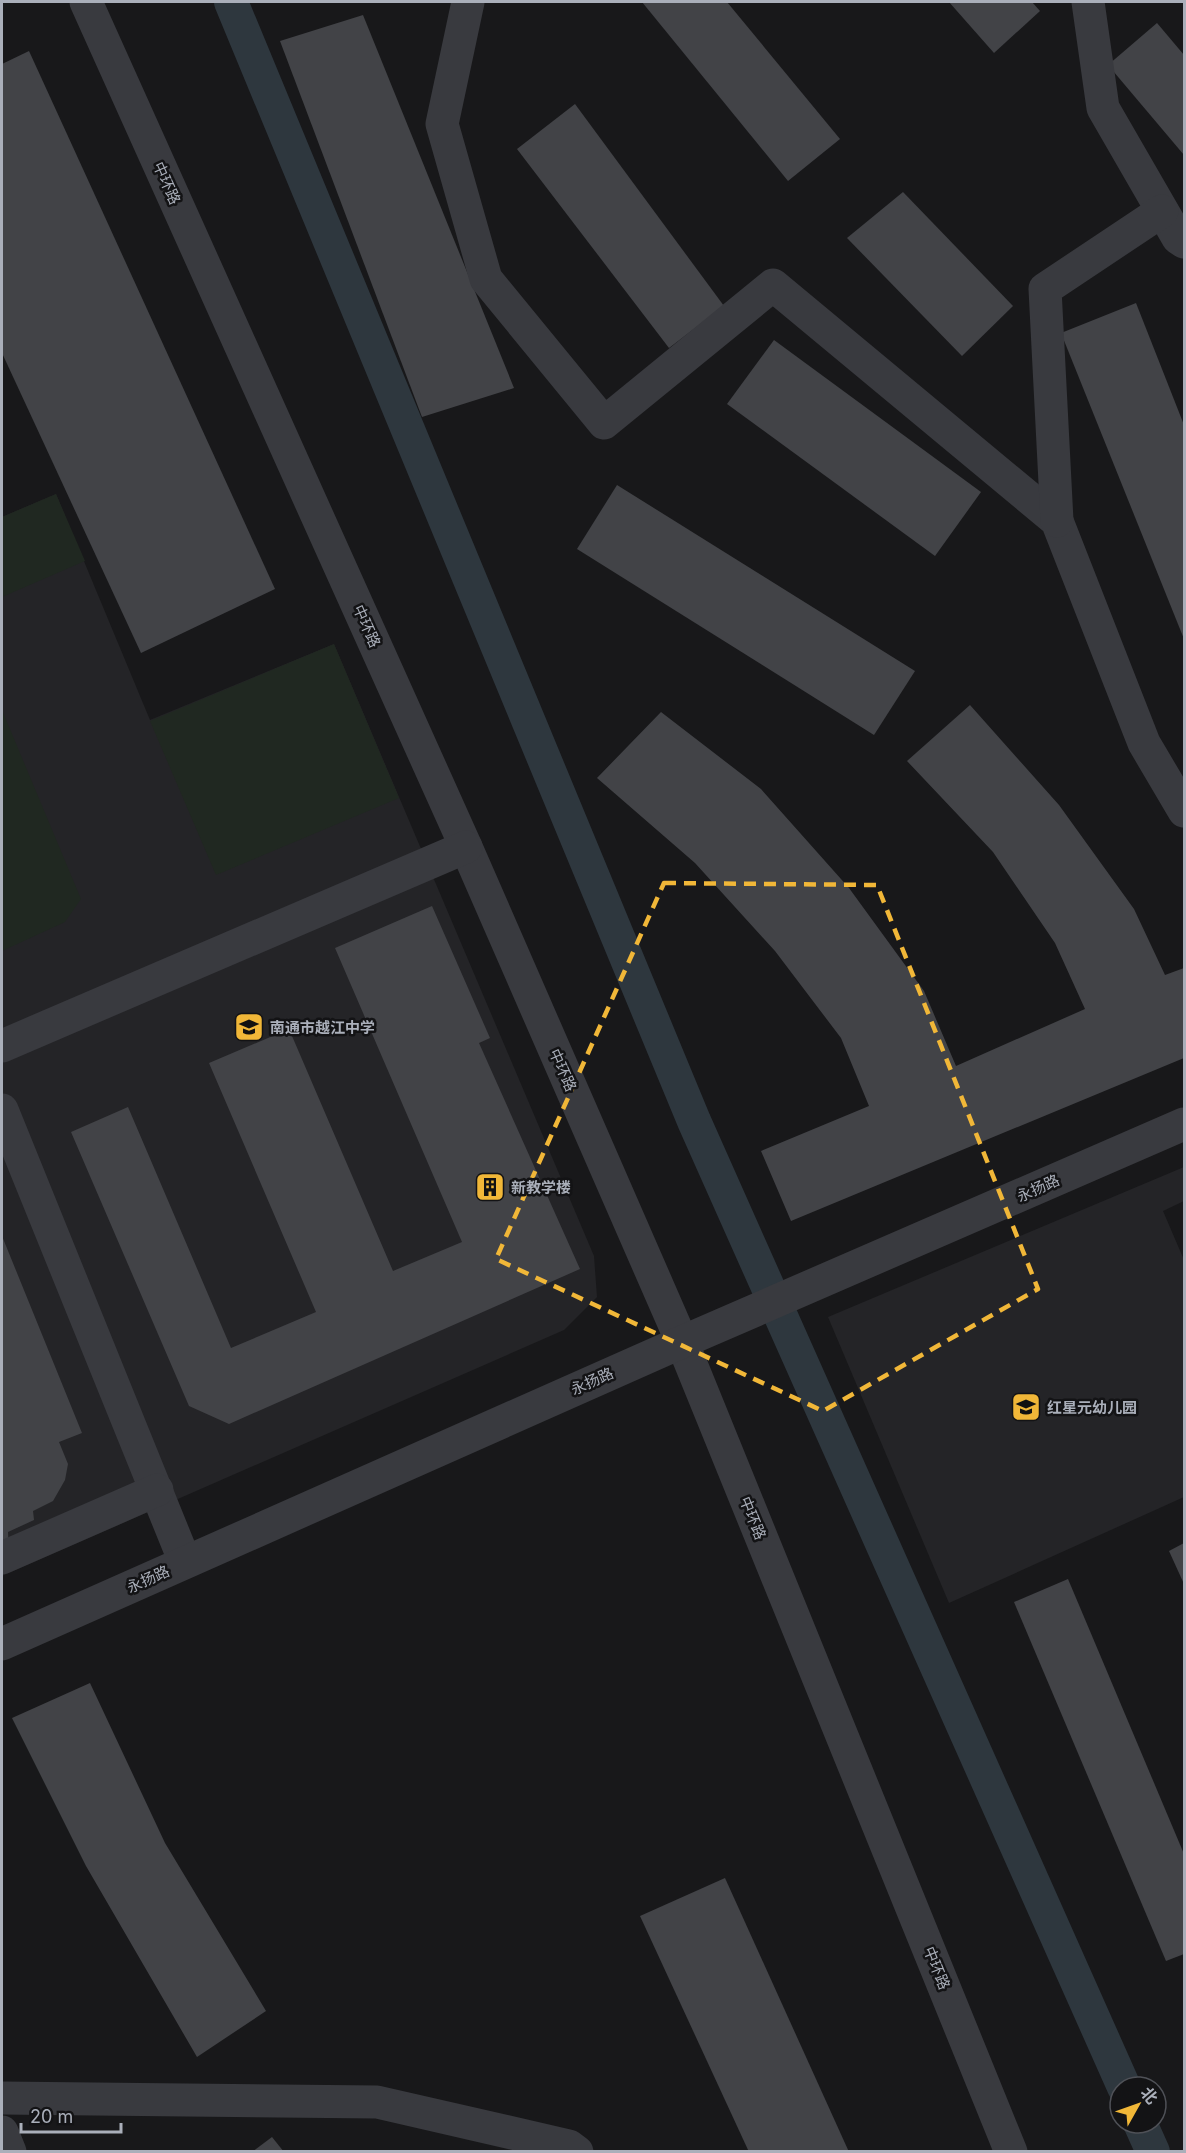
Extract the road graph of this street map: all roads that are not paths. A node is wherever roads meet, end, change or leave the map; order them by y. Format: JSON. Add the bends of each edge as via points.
{"nodes":[{"id":1,"x":86,"y":2,"type":"edge"},
{"id":2,"x":468,"y":2,"type":"edge"},
{"id":3,"x":1088,"y":2,"type":"edge"},
{"id":4,"x":1162,"y":211,"type":"junction"},
{"id":5,"x":1185,"y":242,"type":"edge"},
{"id":6,"x":1057,"y":520,"type":"junction"},
{"id":7,"x":1185,"y":811,"type":"edge"},
{"id":8,"x":466,"y":847,"type":"junction"},
{"id":9,"x":2,"y":1046,"type":"edge"},
{"id":10,"x":2,"y":1110,"type":"edge"},
{"id":11,"x":1185,"y":1124,"type":"edge"},
{"id":12,"x":695,"y":1336,"type":"junction"},
{"id":13,"x":157,"y":1490,"type":"junction"},
{"id":14,"x":2,"y":1558,"type":"edge"},
{"id":15,"x":185,"y":1562,"type":"junction"},
{"id":16,"x":2,"y":1644,"type":"edge"},
{"id":17,"x":2,"y":2098,"type":"edge"},
{"id":18,"x":2,"y":2132,"type":"edge"},
{"id":19,"x":10,"y":2151,"type":"edge"},
{"id":20,"x":577,"y":2151,"type":"edge"},
{"id":21,"x":1011,"y":2151,"type":"edge"}],
"edges":[{"from":1,"to":8,"type":"street","name":"中环路"},
{"from":2,"to":6,"type":"street","via":[[442,124],[486,279],[604,423],[773,285]]},
{"from":3,"to":4,"type":"street","via":[[1103,108]]},
{"from":4,"to":5,"type":"street","via":[[1178,238]]},
{"from":4,"to":6,"type":"street","via":[[1045,289]]},
{"from":6,"to":7,"type":"street","via":[[1144,743]]},
{"from":8,"to":9,"type":"street"},
{"from":8,"to":12,"type":"street","name":"中环路"},
{"from":10,"to":13,"type":"street"},
{"from":11,"to":12,"type":"street","name":"永扬路"},
{"from":12,"to":15,"type":"street","name":"永扬路"},
{"from":12,"to":21,"type":"street","name":"中环路"},
{"from":13,"to":14,"type":"street"},
{"from":13,"to":15,"type":"street"},
{"from":15,"to":16,"type":"street","name":"永扬路"},
{"from":17,"to":20,"type":"street","via":[[377,2102]]},
{"from":18,"to":19,"type":"street"}]}
